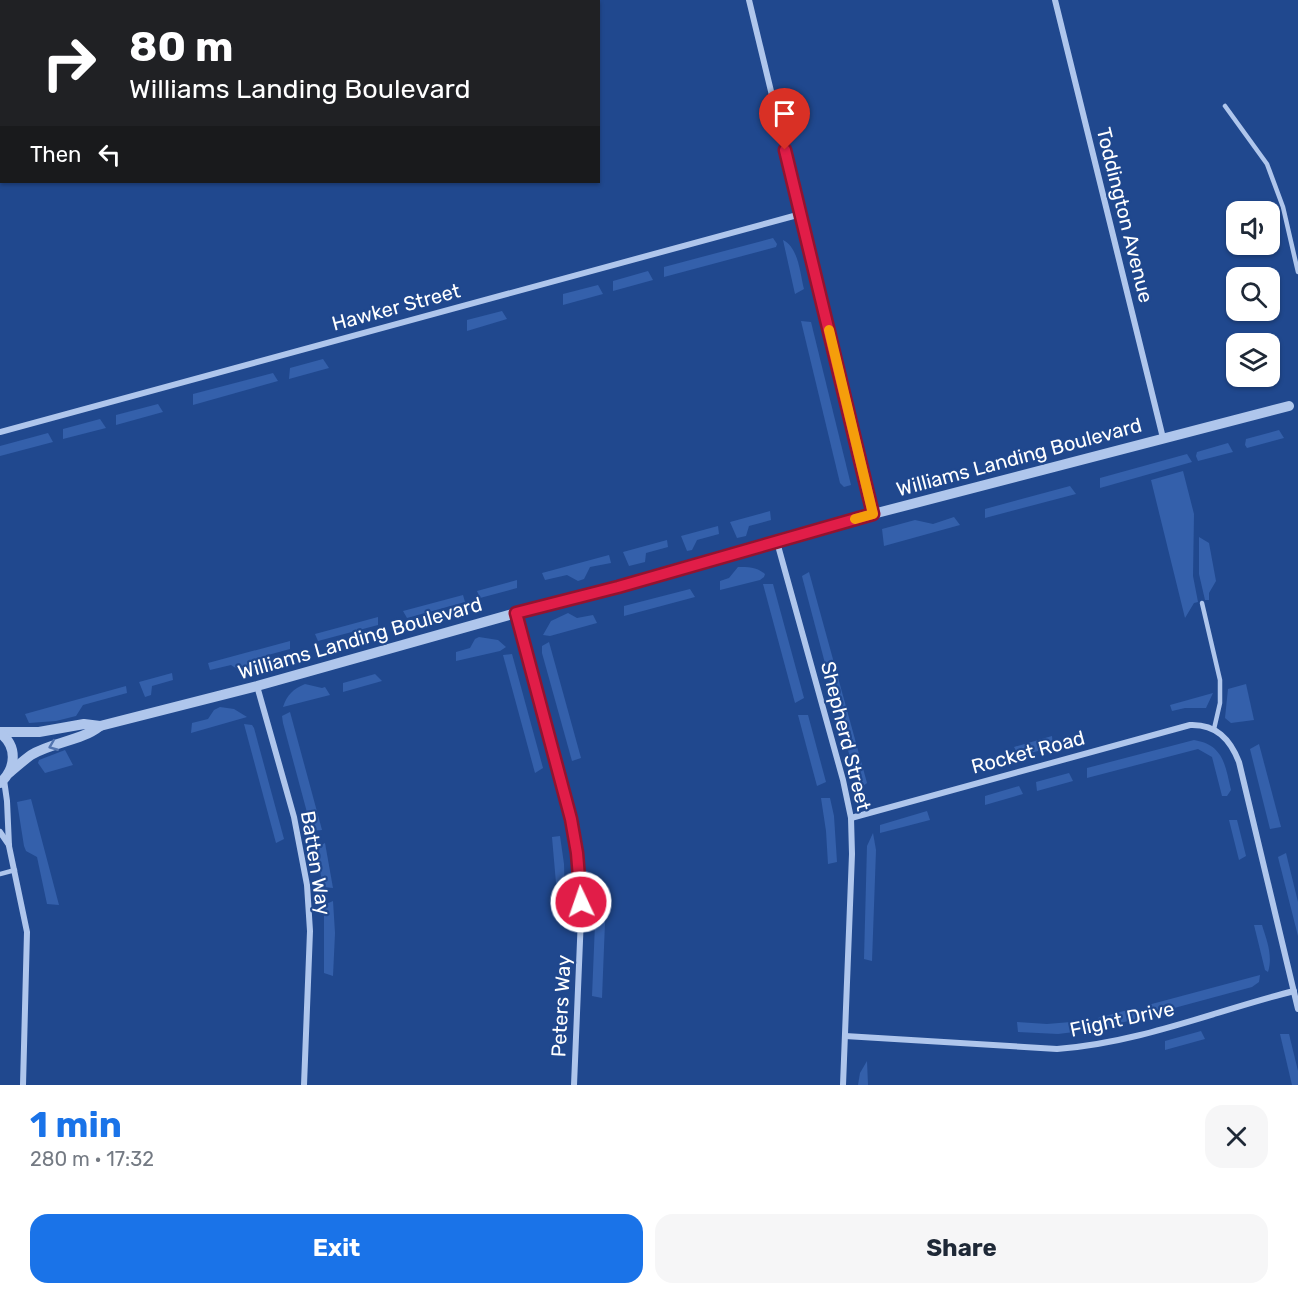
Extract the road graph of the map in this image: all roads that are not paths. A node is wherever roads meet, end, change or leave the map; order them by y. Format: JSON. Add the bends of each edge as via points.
{"nodes":[{"id":1,"x":749,"y":0,"type":"edge"},
{"id":2,"x":1055,"y":0,"type":"edge"},
{"id":3,"x":1225,"y":106,"type":"dead end"},
{"id":4,"x":801,"y":214,"type":"junction"},
{"id":5,"x":1298,"y":272,"type":"edge"},
{"id":6,"x":1289,"y":406,"type":"dead end"},
{"id":7,"x":0,"y":432,"type":"edge"},
{"id":8,"x":1163,"y":438,"type":"junction"},
{"id":9,"x":873,"y":514,"type":"junction"},
{"id":10,"x":777,"y":542,"type":"junction"},
{"id":11,"x":1202,"y":603,"type":"dead end"},
{"id":12,"x":516,"y":613,"type":"junction"},
{"id":13,"x":257,"y":686,"type":"junction"},
{"id":14,"x":100,"y":726,"type":"junction"},
{"id":15,"x":1214,"y":729,"type":"junction"},
{"id":16,"x":0,"y":732,"type":"edge"},
{"id":17,"x":4,"y":779,"type":"edge"},
{"id":18,"x":850,"y":818,"type":"junction"},
{"id":19,"x":0,"y":832,"type":"edge"},
{"id":20,"x":9,"y":846,"type":"junction"},
{"id":21,"x":16,"y":870,"type":"junction"},
{"id":22,"x":0,"y":874,"type":"edge"},
{"id":23,"x":1294,"y":991,"type":"junction"},
{"id":24,"x":1298,"y":1009,"type":"edge"},
{"id":25,"x":844,"y":1036,"type":"junction"},
{"id":26,"x":23,"y":1085,"type":"edge"},
{"id":27,"x":304,"y":1085,"type":"edge"},
{"id":28,"x":574,"y":1085,"type":"edge"},
{"id":29,"x":843,"y":1085,"type":"edge"}],
"edges":[{"from":1,"to":4,"type":"street"},
{"from":2,"to":8,"type":"street","name":"Toddington Avenue"},
{"from":3,"to":5,"type":"lane","via":[[1267,164]]},
{"from":4,"to":7,"type":"street","name":"Hawker Street"},
{"from":4,"to":9,"type":"street"},
{"from":6,"to":8,"type":"street","name":"Williams Landing Boulevard"},
{"from":8,"to":9,"type":"street","name":"Williams Landing Boulevard"},
{"from":9,"to":10,"type":"street","name":"Williams Landing Boulevard"},
{"from":10,"to":12,"type":"street","name":"Williams Landing Boulevard"},
{"from":10,"to":18,"type":"street","name":"Shepherd Street"},
{"from":11,"to":15,"type":"lane","via":[[1220,680]]},
{"from":12,"to":13,"type":"street","name":"Williams Landing Boulevard"},
{"from":12,"to":28,"type":"street","name":"Peters Way","via":[[577,853],[581,917]]},
{"from":13,"to":14,"type":"street","name":"Williams Landing Boulevard"},
{"from":13,"to":27,"type":"street","name":"Batten Way","via":[[294,817],[307,885],[310,931]]},
{"from":14,"to":16,"type":"street","name":"Williams Landing Boulevard"},
{"from":14,"to":17,"type":"street","name":"Williams Landing Boulevard","one_way":true,"via":[[90,734],[32,755]]},
{"from":15,"to":18,"type":"street","name":"Rocket Road","via":[[1190,725]]},
{"from":15,"to":23,"type":"street","via":[[1228,741],[1239,762]]},
{"from":16,"to":17,"type":"street","via":[[13,754]]},
{"from":17,"to":20,"type":"street"},
{"from":18,"to":25,"type":"street","name":"Shepherd Street"},
{"from":19,"to":20,"type":"street"},
{"from":20,"to":21,"type":"street"},
{"from":21,"to":22,"type":"lane"},
{"from":21,"to":26,"type":"street","via":[[27,932]]},
{"from":23,"to":24,"type":"street"},
{"from":23,"to":25,"type":"street","name":"Flight Drive","via":[[1092,1047],[1058,1049]]},
{"from":25,"to":29,"type":"street","name":"Shepherd Street"}]}
